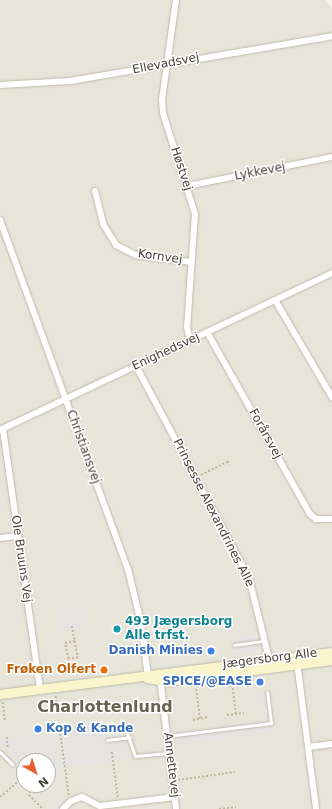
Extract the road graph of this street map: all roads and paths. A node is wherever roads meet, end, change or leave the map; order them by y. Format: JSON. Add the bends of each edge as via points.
{"nodes":[{"id":1,"x":176,"y":0,"type":"edge"},
{"id":2,"x":332,"y":36,"type":"edge"},
{"id":3,"x":168,"y":64,"type":"junction"},
{"id":4,"x":0,"y":85,"type":"edge"},
{"id":5,"x":332,"y":157,"type":"edge"},
{"id":6,"x":187,"y":186,"type":"junction"},
{"id":7,"x":95,"y":191,"type":"dead end"},
{"id":8,"x":0,"y":220,"type":"edge"},
{"id":9,"x":192,"y":262,"type":"junction"},
{"id":10,"x":332,"y":273,"type":"edge"},
{"id":11,"x":275,"y":300,"type":"junction"},
{"id":12,"x":207,"y":332,"type":"junction"},
{"id":13,"x":190,"y":340,"type":"junction"},
{"id":14,"x":136,"y":366,"type":"junction"},
{"id":15,"x":332,"y":397,"type":"edge"},
{"id":16,"x":66,"y":399,"type":"junction"},
{"id":17,"x":1,"y":430,"type":"edge"},
{"id":18,"x":230,"y":465,"type":"dead end"},
{"id":19,"x":196,"y":478,"type":"junction"},
{"id":20,"x":332,"y":519,"type":"edge"},
{"id":21,"x":18,"y":536,"type":"junction"},
{"id":22,"x":0,"y":538,"type":"edge"},
{"id":23,"x":72,"y":626,"type":"dead end"},
{"id":24,"x":75,"y":641,"type":"junction"},
{"id":25,"x":266,"y":641,"type":"junction"},
{"id":26,"x":234,"y":645,"type":"dead end"},
{"id":27,"x":332,"y":652,"type":"edge"},
{"id":28,"x":297,"y":660,"type":"junction"},
{"id":29,"x":332,"y":660,"type":"edge"},
{"id":30,"x":270,"y":664,"type":"junction"},
{"id":31,"x":231,"y":673,"type":"junction"},
{"id":32,"x":148,"y":677,"type":"junction"},
{"id":33,"x":160,"y":677,"type":"junction"},
{"id":34,"x":195,"y":677,"type":"junction"},
{"id":35,"x":40,"y":689,"type":"junction"},
{"id":36,"x":267,"y":692,"type":"dead end"},
{"id":37,"x":56,"y":696,"type":"dead end"},
{"id":38,"x":1,"y":698,"type":"edge"},
{"id":39,"x":244,"y":713,"type":"dead end"},
{"id":40,"x":236,"y":714,"type":"junction"},
{"id":41,"x":58,"y":715,"type":"dead end"},
{"id":42,"x":227,"y":715,"type":"dead end"},
{"id":43,"x":209,"y":717,"type":"dead end"},
{"id":44,"x":200,"y":719,"type":"junction"},
{"id":45,"x":193,"y":720,"type":"dead end"},
{"id":46,"x":5,"y":722,"type":"dead end"},
{"id":47,"x":60,"y":730,"type":"dead end"},
{"id":48,"x":127,"y":733,"type":"dead end"},
{"id":49,"x":167,"y":736,"type":"junction"},
{"id":50,"x":7,"y":737,"type":"dead end"},
{"id":51,"x":130,"y":737,"type":"junction"},
{"id":52,"x":107,"y":740,"type":"dead end"},
{"id":53,"x":332,"y":744,"type":"edge"},
{"id":54,"x":8,"y":748,"type":"dead end"},
{"id":55,"x":308,"y":748,"type":"junction"},
{"id":56,"x":0,"y":752,"type":"edge"},
{"id":57,"x":112,"y":752,"type":"dead end"},
{"id":58,"x":169,"y":753,"type":"junction"},
{"id":59,"x":13,"y":765,"type":"dead end"},
{"id":60,"x":234,"y":772,"type":"dead end"},
{"id":61,"x":172,"y":781,"type":"junction"},
{"id":62,"x":16,"y":783,"type":"edge"},
{"id":63,"x":30,"y":793,"type":"edge"},
{"id":64,"x":0,"y":797,"type":"edge"},
{"id":65,"x":174,"y":797,"type":"junction"},
{"id":66,"x":71,"y":801,"type":"junction"},
{"id":67,"x":119,"y":804,"type":"junction"},
{"id":68,"x":236,"y":807,"type":"dead end"},
{"id":69,"x":43,"y":809,"type":"edge"},
{"id":70,"x":63,"y":809,"type":"edge"},
{"id":71,"x":176,"y":809,"type":"edge"},
{"id":72,"x":220,"y":809,"type":"edge"},
{"id":73,"x":316,"y":809,"type":"edge"}],
"edges":[{"from":1,"to":3,"type":"street","name":"Høstvej"},
{"from":2,"to":3,"type":"street","name":"Ellevadsvej"},
{"from":3,"to":4,"type":"street","name":"Ellevadsvej","via":[[44,85]]},
{"from":3,"to":6,"type":"street","name":"Høstvej","via":[[162,99],[163,113]]},
{"from":5,"to":6,"type":"street","name":"Lykkevej"},
{"from":6,"to":9,"type":"street","name":"Høstvej","via":[[195,214]]},
{"from":7,"to":9,"type":"street","name":"Kornvej","via":[[103,224],[116,245],[136,255]]},
{"from":8,"to":16,"type":"street","name":"Christiansvej"},
{"from":9,"to":13,"type":"street","name":"Høstvej","via":[[187,327]]},
{"from":10,"to":11,"type":"street","name":"Enighedsvej"},
{"from":11,"to":12,"type":"street","name":"Enighedsvej"},
{"from":11,"to":15,"type":"street"},
{"from":12,"to":13,"type":"street","name":"Enighedsvej"},
{"from":12,"to":20,"type":"street","name":"Forårsvej","via":[[310,514],[316,519]]},
{"from":13,"to":14,"type":"street","name":"Enighedsvej"},
{"from":14,"to":16,"type":"street","name":"Enighedsvej"},
{"from":14,"to":19,"type":"street","name":"Prinsesse Alexandrines Alle"},
{"from":16,"to":17,"type":"street","name":"Enighedsvej"},
{"from":16,"to":32,"type":"street","name":"Christiansvej","via":[[128,569],[141,623]]},
{"from":17,"to":21,"type":"street","name":"Ole Bruuns Vej"},
{"from":18,"to":19,"type":"path","via":[[228,461]]},
{"from":19,"to":25,"type":"street","name":"Prinsesse Alexandrines Alle","via":[[249,578]]},
{"from":21,"to":22,"type":"street"},
{"from":21,"to":35,"type":"street","name":"Ole Bruuns Vej"},
{"from":23,"to":24,"type":"path"},
{"from":24,"to":24,"type":"path","via":[[65,643],[68,659],[78,658]]},
{"from":25,"to":26,"type":"lane"},
{"from":25,"to":30,"type":"street","name":"Prinsesse Alexandrines Alle"},
{"from":27,"to":28,"type":"street","name":"Jægersborg Alle"},
{"from":28,"to":29,"type":"street","name":"Jægersborg Alle"},
{"from":28,"to":30,"type":"street","name":"Jægersborg Alle"},
{"from":28,"to":55,"type":"street"},
{"from":30,"to":31,"type":"street","name":"Jægersborg Alle"},
{"from":30,"to":33,"type":"street","name":"Jægersborg Alle"},
{"from":31,"to":34,"type":"street","name":"Jægersborg Alle"},
{"from":31,"to":40,"type":"path"},
{"from":32,"to":33,"type":"street","name":"Jægersborg Alle"},
{"from":32,"to":35,"type":"street","name":"Jægersborg Alle"},
{"from":33,"to":34,"type":"street","name":"Jægersborg Alle"},
{"from":33,"to":49,"type":"street","name":"Annettevej"},
{"from":34,"to":44,"type":"path"},
{"from":35,"to":38,"type":"street","name":"Jægersborg Alle"},
{"from":36,"to":49,"type":"lane","via":[[271,723]]},
{"from":37,"to":41,"type":"path"},
{"from":38,"to":46,"type":"path"},
{"from":39,"to":40,"type":"path"},
{"from":40,"to":42,"type":"path"},
{"from":43,"to":44,"type":"path"},
{"from":44,"to":45,"type":"path"},
{"from":47,"to":66,"type":"path"},
{"from":48,"to":51,"type":"lane"},
{"from":49,"to":58,"type":"street","name":"Annettevej"},
{"from":50,"to":54,"type":"path"},
{"from":51,"to":52,"type":"lane"},
{"from":51,"to":58,"type":"lane","via":[[135,756]]},
{"from":53,"to":55,"type":"street"},
{"from":55,"to":73,"type":"street"},
{"from":56,"to":59,"type":"lane"},
{"from":57,"to":67,"type":"path"},
{"from":58,"to":61,"type":"street","name":"Annettevej"},
{"from":60,"to":61,"type":"path"},
{"from":61,"to":65,"type":"street","name":"Annettevej"},
{"from":62,"to":64,"type":"path"},
{"from":63,"to":69,"type":"path","via":[[29,795]]},
{"from":65,"to":67,"type":"street"},
{"from":65,"to":71,"type":"street","name":"Annettevej"},
{"from":66,"to":67,"type":"street","via":[[82,797],[100,806]]},
{"from":66,"to":70,"type":"street"},
{"from":68,"to":72,"type":"path"}]}
